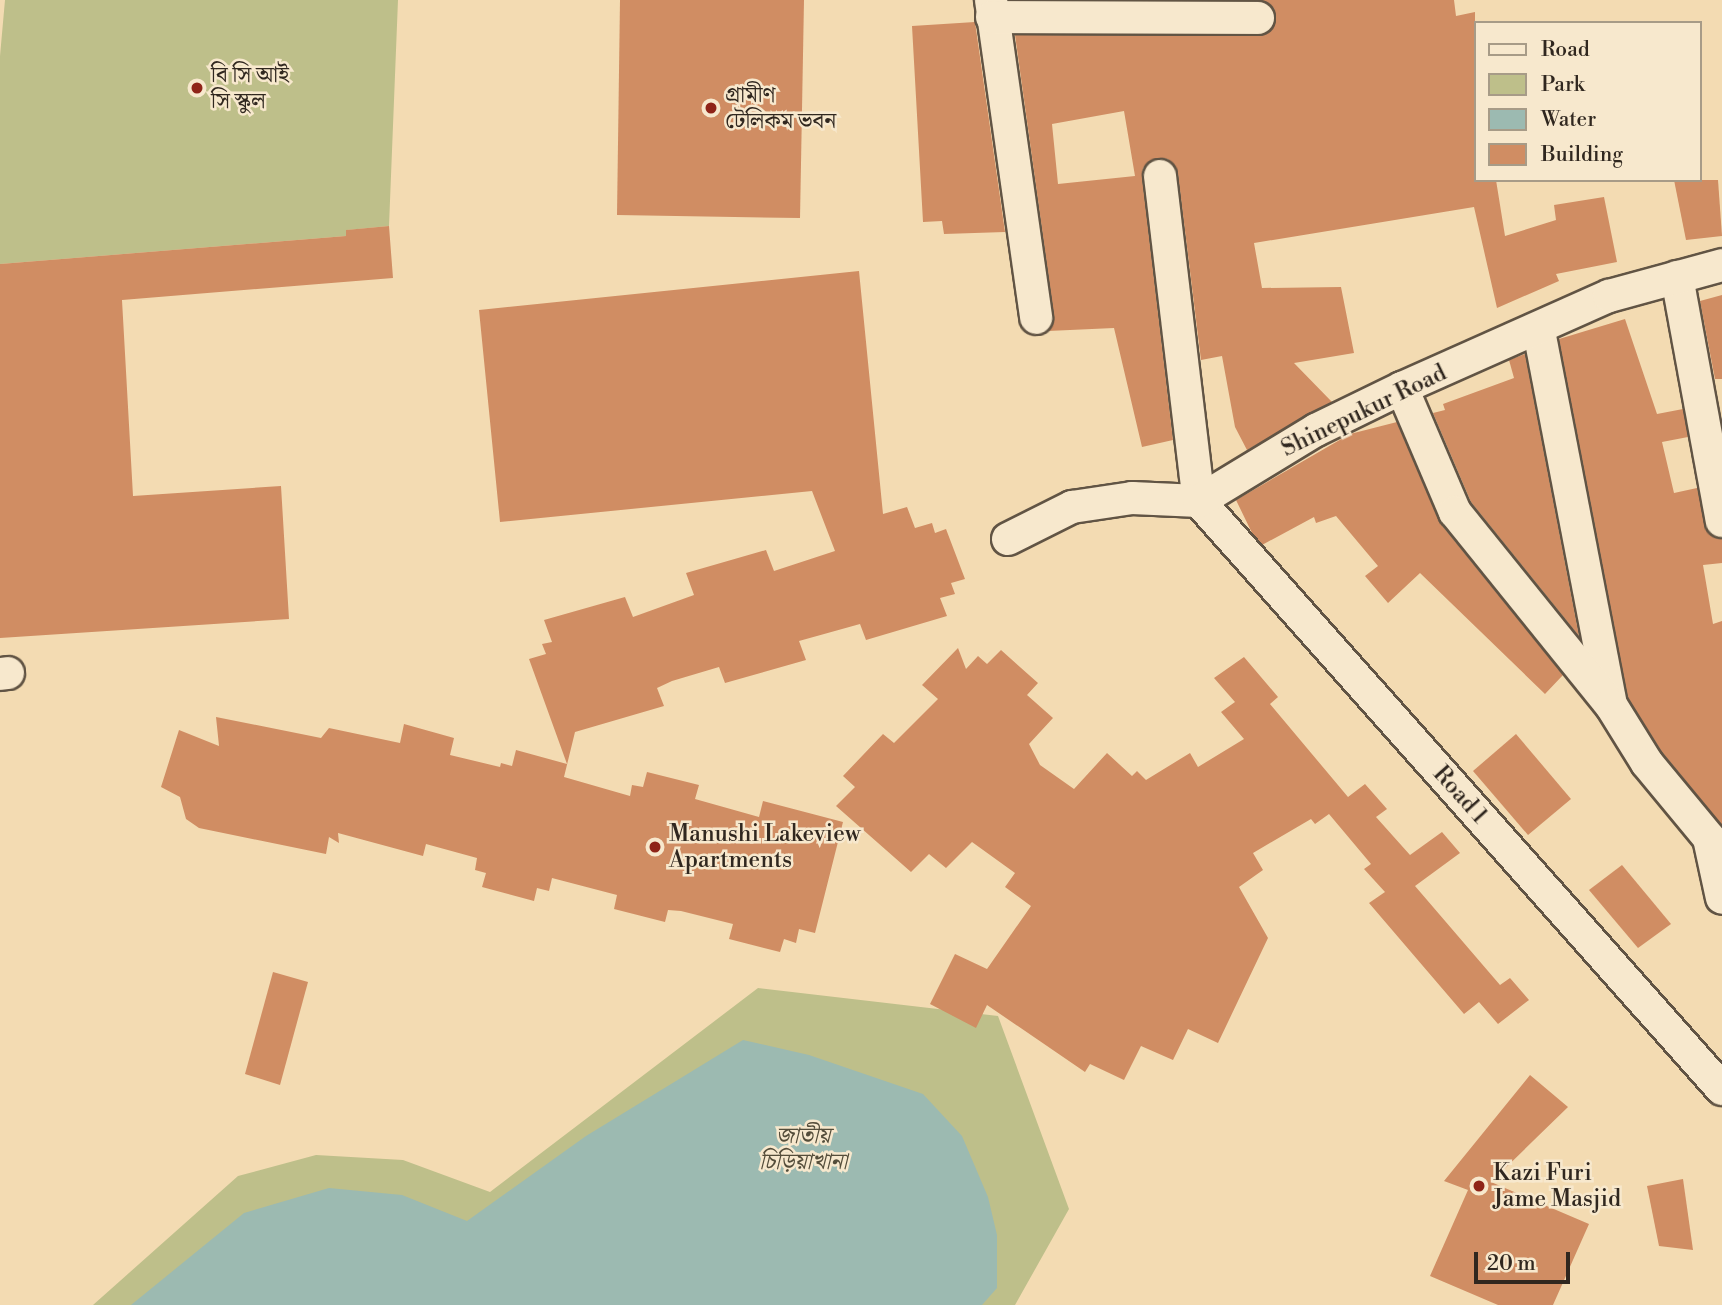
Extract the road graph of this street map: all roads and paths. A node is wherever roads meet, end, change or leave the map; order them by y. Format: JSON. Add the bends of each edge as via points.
{"nodes":[{"id":1,"x":992,"y":9,"type":"edge"},
{"id":2,"x":1258,"y":18,"type":"dead end"},
{"id":3,"x":1160,"y":176,"type":"dead end"},
{"id":4,"x":1722,"y":265,"type":"edge"},
{"id":5,"x":1676,"y":277,"type":"junction"},
{"id":6,"x":1037,"y":318,"type":"dead end"},
{"id":7,"x":1539,"y":331,"type":"junction"},
{"id":8,"x":1402,"y":388,"type":"junction"},
{"id":9,"x":1199,"y":501,"type":"junction"},
{"id":10,"x":1722,"y":521,"type":"edge"},
{"id":11,"x":1008,"y":539,"type":"dead end"},
{"id":12,"x":1611,"y":705,"type":"junction"},
{"id":13,"x":1722,"y":898,"type":"edge"},
{"id":14,"x":1722,"y":1089,"type":"edge"}],
"edges":[{"from":1,"to":2,"type":"street"},
{"from":1,"to":6,"type":"street"},
{"from":3,"to":9,"type":"street"},
{"from":4,"to":5,"type":"street","name":"Shinepukur Road"},
{"from":5,"to":7,"type":"street","name":"Shinepukur Road","via":[[1609,296]]},
{"from":5,"to":10,"type":"street"},
{"from":7,"to":8,"type":"street","name":"Shinepukur Road"},
{"from":7,"to":12,"type":"street"},
{"from":8,"to":9,"type":"street","name":"Shinepukur Road","via":[[1316,430]]},
{"from":8,"to":12,"type":"street","via":[[1455,512]]},
{"from":9,"to":11,"type":"street","via":[[1132,498],[1072,507]]},
{"from":9,"to":14,"type":"street","name":"Road 1"},
{"from":12,"to":13,"type":"street","via":[[1647,763],[1709,838]]}]}
